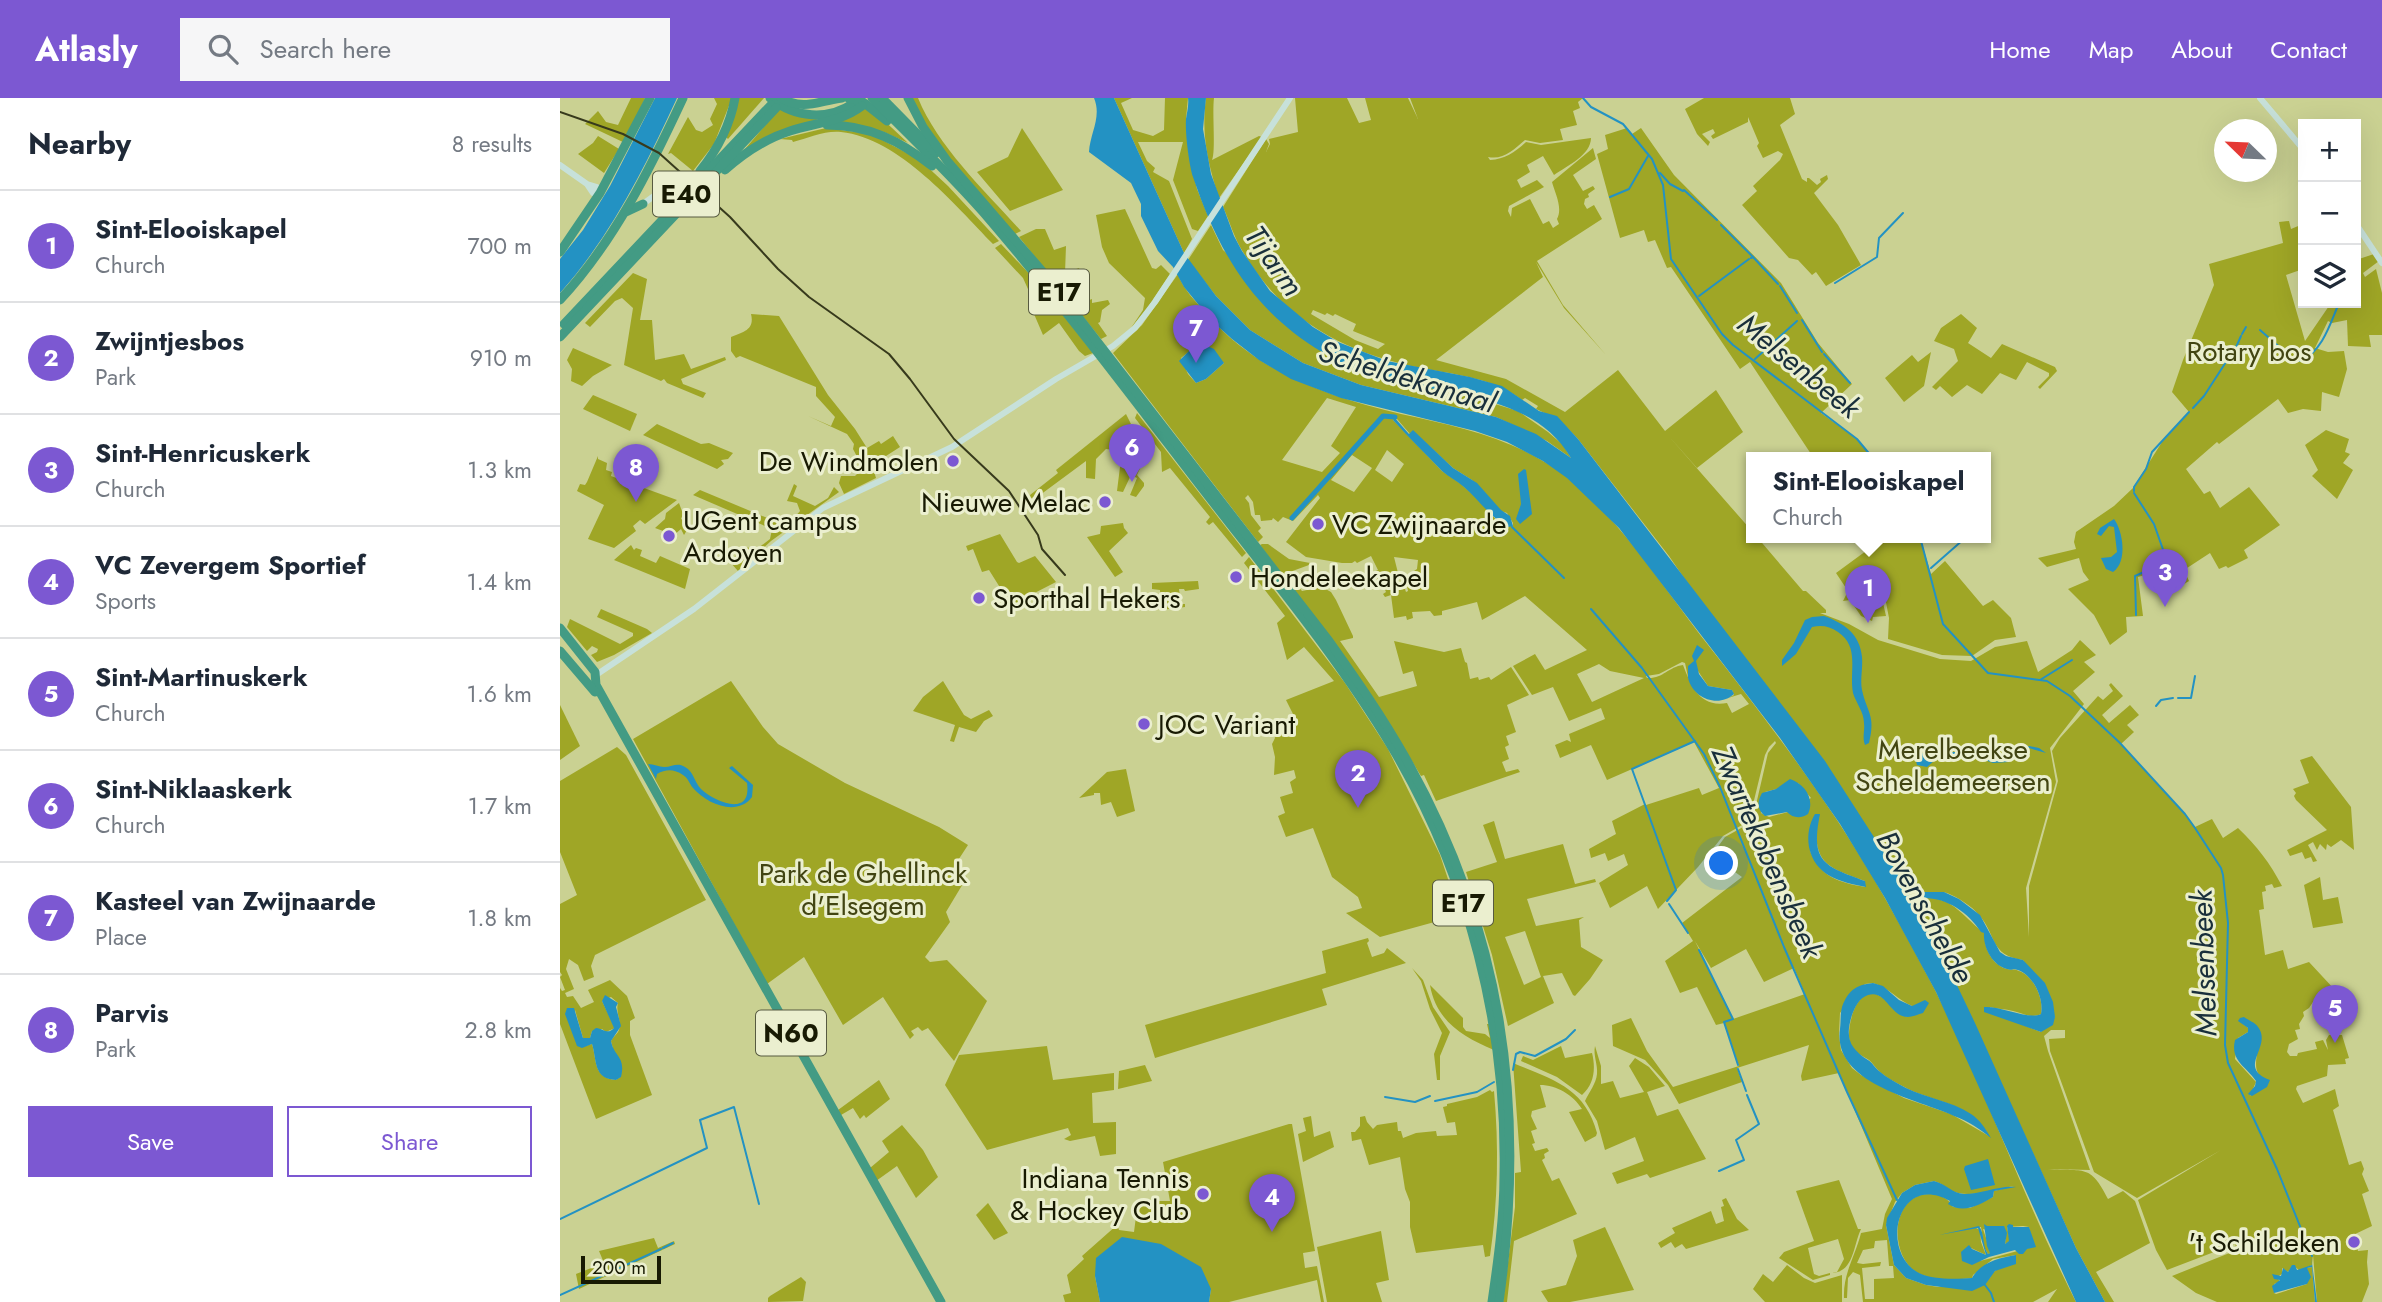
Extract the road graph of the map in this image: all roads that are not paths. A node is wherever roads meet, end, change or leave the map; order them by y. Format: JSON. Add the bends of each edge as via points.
{"nodes":[{"id":1,"x":650,"y":98,"type":"edge"},
{"id":2,"x":683,"y":98,"type":"edge"},
{"id":3,"x":734,"y":98,"type":"edge"},
{"id":4,"x":781,"y":98,"type":"edge"},
{"id":5,"x":842,"y":98,"type":"edge"},
{"id":6,"x":872,"y":98,"type":"edge"},
{"id":7,"x":908,"y":98,"type":"edge"},
{"id":8,"x":1290,"y":98,"type":"edge"},
{"id":9,"x":2260,"y":98,"type":"edge"},
{"id":10,"x":855,"y":102,"type":"edge"},
{"id":11,"x":771,"y":103,"type":"edge"},
{"id":12,"x":881,"y":104,"type":"edge"},
{"id":13,"x":813,"y":125,"type":"junction"},
{"id":14,"x":2298,"y":143,"type":"edge"},
{"id":15,"x":560,"y":164,"type":"edge"},
{"id":16,"x":938,"y":170,"type":"junction"},
{"id":17,"x":675,"y":174,"type":"dead end"},
{"id":18,"x":957,"y":179,"type":"junction"},
{"id":19,"x":608,"y":180,"type":"junction"},
{"id":20,"x":686,"y":189,"type":"junction"},
{"id":21,"x":595,"y":190,"type":"junction"},
{"id":22,"x":698,"y":190,"type":"junction"},
{"id":23,"x":643,"y":204,"type":"joint"},
{"id":24,"x":592,"y":206,"type":"junction"},
{"id":25,"x":623,"y":214,"type":"junction"},
{"id":26,"x":2361,"y":232,"type":"edge"},
{"id":27,"x":560,"y":252,"type":"edge"},
{"id":28,"x":2382,"y":263,"type":"edge"},
{"id":29,"x":602,"y":283,"type":"junction"},
{"id":30,"x":560,"y":300,"type":"edge"},
{"id":31,"x":560,"y":328,"type":"edge"},
{"id":32,"x":560,"y":337,"type":"edge"},
{"id":33,"x":1258,"y":556,"type":"junction"},
{"id":34,"x":560,"y":628,"type":"edge"},
{"id":35,"x":560,"y":651,"type":"edge"},
{"id":36,"x":593,"y":677,"type":"junction"},
{"id":37,"x":625,"y":740,"type":"junction"},
{"id":38,"x":935,"y":1302,"type":"edge"},
{"id":39,"x":942,"y":1302,"type":"edge"},
{"id":40,"x":1492,"y":1302,"type":"edge"},
{"id":41,"x":1499,"y":1302,"type":"edge"}],
"edges":[{"from":1,"to":19,"type":"highway"},
{"from":2,"to":25,"type":"highway"},
{"from":3,"to":20,"type":"highway","via":[[716,150]]},
{"from":4,"to":5,"type":"highway","via":[[805,106]]},
{"from":6,"to":12,"type":"highway","number":"E17"},
{"from":7,"to":18,"type":"highway"},
{"from":8,"to":36,"type":"main road","via":[[1144,318],[1122,340],[960,442],[823,508],[694,609]]},
{"from":9,"to":14,"type":"main road"},
{"from":10,"to":11,"type":"highway","via":[[821,115]]},
{"from":10,"to":12,"type":"highway"},
{"from":10,"to":13,"type":"highway","via":[[845,117]]},
{"from":11,"to":20,"type":"highway"},
{"from":11,"to":22,"type":"highway","number":"E40"},
{"from":11,"to":29,"type":"highway","number":"E40"},
{"from":12,"to":16,"type":"highway"},
{"from":12,"to":18,"type":"highway","number":"E17"},
{"from":13,"to":16,"type":"highway","via":[[879,134],[906,146]]},
{"from":13,"to":22,"type":"highway","via":[[757,145]]},
{"from":15,"to":21,"type":"main road"},
{"from":16,"to":18,"type":"highway"},
{"from":17,"to":23,"type":"main road","via":[[669,185]]},
{"from":18,"to":33,"type":"highway","number":"E17","via":[[1109,361]]},
{"from":19,"to":21,"type":"highway"},
{"from":19,"to":24,"type":"highway"},
{"from":20,"to":29,"type":"highway"},
{"from":21,"to":24,"type":"highway"},
{"from":22,"to":32,"type":"highway","number":"E40"},
{"from":23,"to":25,"type":"highway"},
{"from":24,"to":27,"type":"highway"},
{"from":25,"to":30,"type":"highway"},
{"from":26,"to":28,"type":"main road"},
{"from":29,"to":31,"type":"highway","number":"E40"},
{"from":33,"to":40,"type":"highway","number":"E17","via":[[1394,752],[1431,823],[1467,916],[1493,1021],[1503,1106],[1503,1207]]},
{"from":33,"to":41,"type":"highway","number":"E17","via":[[1337,652],[1391,732],[1438,821],[1471,905],[1496,1001],[1510,1106],[1510,1199]]},
{"from":34,"to":36,"type":"highway","number":"N60"},
{"from":35,"to":36,"type":"highway","number":"N60","via":[[583,680]]},
{"from":36,"to":37,"type":"highway","number":"N60"},
{"from":37,"to":38,"type":"highway","number":"N60"},
{"from":37,"to":39,"type":"highway","number":"N60"}]}
